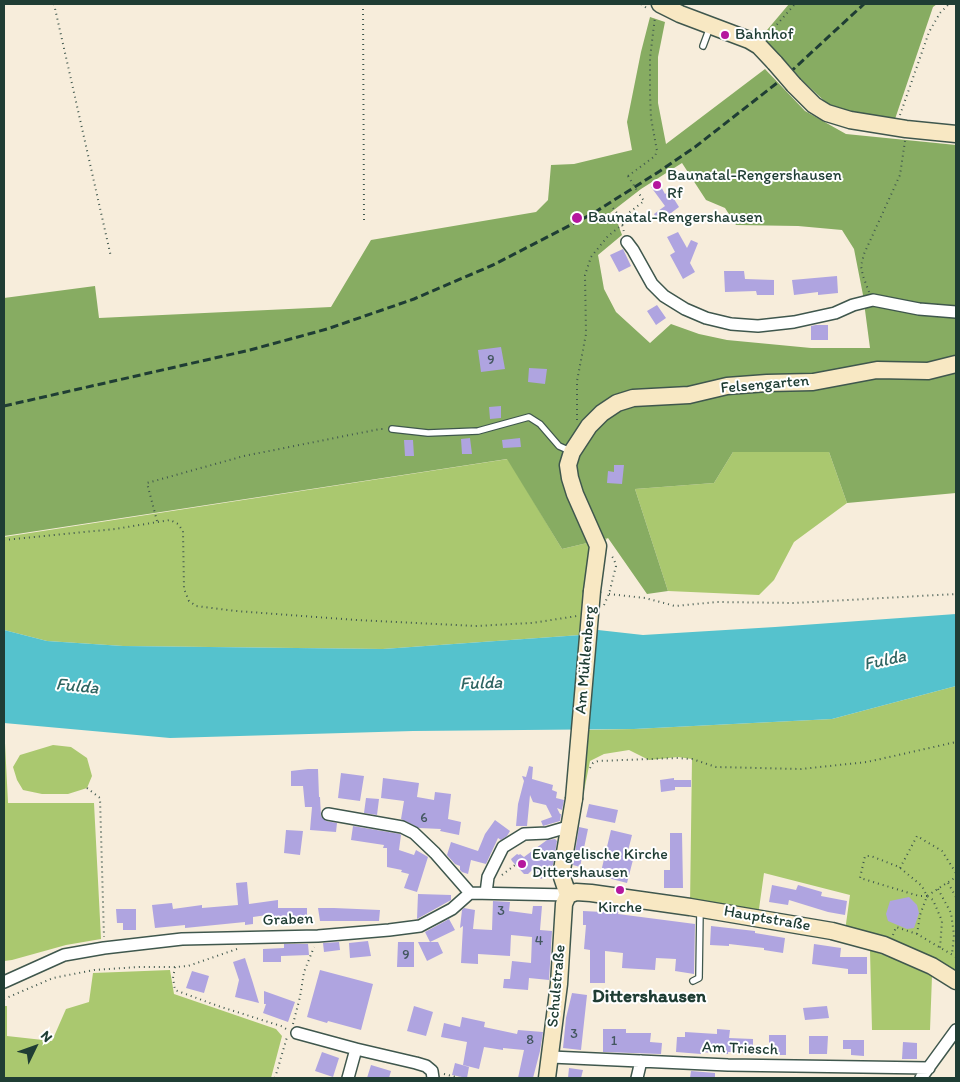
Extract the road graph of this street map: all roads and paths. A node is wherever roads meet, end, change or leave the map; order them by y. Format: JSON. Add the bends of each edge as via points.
{"nodes":[{"id":1,"x":54,"y":4,"type":"edge"},
{"id":2,"x":363,"y":4,"type":"edge"},
{"id":3,"x":795,"y":4,"type":"edge"},
{"id":4,"x":949,"y":4,"type":"edge"},
{"id":5,"x":658,"y":9,"type":"edge"},
{"id":6,"x":710,"y":25,"type":"junction"},
{"id":7,"x":704,"y":46,"type":"dead end"},
{"id":8,"x":758,"y":46,"type":"junction"},
{"id":9,"x":901,"y":128,"type":"junction"},
{"id":10,"x":956,"y":134,"type":"edge"},
{"id":11,"x":613,"y":208,"type":"dead end"},
{"id":12,"x":364,"y":220,"type":"dead end"},
{"id":13,"x":622,"y":224,"type":"junction"},
{"id":14,"x":627,"y":242,"type":"dead end"},
{"id":15,"x":111,"y":257,"type":"dead end"},
{"id":16,"x":873,"y":300,"type":"junction"},
{"id":17,"x":956,"y":312,"type":"edge"},
{"id":18,"x":956,"y":364,"type":"edge"},
{"id":19,"x":392,"y":430,"type":"joint"},
{"id":20,"x":578,"y":442,"type":"junction"},
{"id":21,"x":157,"y":521,"type":"junction"},
{"id":22,"x":4,"y":540,"type":"edge"},
{"id":23,"x":609,"y":594,"type":"dead end"},
{"id":24,"x":956,"y":594,"type":"edge"},
{"id":25,"x":577,"y":616,"type":"dead end"},
{"id":26,"x":956,"y":742,"type":"edge"},
{"id":27,"x":589,"y":775,"type":"dead end"},
{"id":28,"x":87,"y":788,"type":"dead end"},
{"id":29,"x":328,"y":814,"type":"dead end"},
{"id":30,"x":571,"y":826,"type":"junction"},
{"id":31,"x":900,"y":868,"type":"junction"},
{"id":32,"x":956,"y":873,"type":"edge"},
{"id":33,"x":956,"y":877,"type":"edge"},
{"id":34,"x":948,"y":883,"type":"junction"},
{"id":35,"x":938,"y":889,"type":"junction"},
{"id":36,"x":470,"y":893,"type":"junction"},
{"id":37,"x":486,"y":893,"type":"junction"},
{"id":38,"x":568,"y":895,"type":"junction"},
{"id":39,"x":927,"y":896,"type":"junction"},
{"id":40,"x":956,"y":897,"type":"edge"},
{"id":41,"x":700,"y":908,"type":"junction"},
{"id":42,"x":917,"y":934,"type":"junction"},
{"id":43,"x":318,"y":936,"type":"junction"},
{"id":44,"x":889,"y":947,"type":"junction"},
{"id":45,"x":104,"y":948,"type":"junction"},
{"id":46,"x":242,"y":948,"type":"dead end"},
{"id":47,"x":940,"y":948,"type":"junction"},
{"id":48,"x":952,"y":954,"type":"junction"},
{"id":49,"x":956,"y":957,"type":"edge"},
{"id":50,"x":175,"y":967,"type":"junction"},
{"id":51,"x":956,"y":980,"type":"edge"},
{"id":52,"x":693,"y":981,"type":"dead end"},
{"id":53,"x":4,"y":982,"type":"edge"},
{"id":54,"x":4,"y":999,"type":"edge"},
{"id":55,"x":956,"y":1030,"type":"edge"},
{"id":56,"x":290,"y":1033,"type":"junction"},
{"id":57,"x":356,"y":1049,"type":"junction"},
{"id":58,"x":551,"y":1057,"type":"junction"},
{"id":59,"x":641,"y":1061,"type":"junction"},
{"id":60,"x":929,"y":1068,"type":"junction"},
{"id":61,"x":432,"y":1075,"type":"edge"},
{"id":62,"x":275,"y":1078,"type":"edge"},
{"id":63,"x":348,"y":1078,"type":"edge"},
{"id":64,"x":460,"y":1078,"type":"edge"},
{"id":65,"x":547,"y":1078,"type":"edge"},
{"id":66,"x":637,"y":1078,"type":"edge"},
{"id":67,"x":921,"y":1078,"type":"edge"}],
"edges":[{"from":1,"to":15,"type":"path"},
{"from":2,"to":12,"type":"path"},
{"from":3,"to":8,"type":"path"},
{"from":4,"to":9,"type":"path","via":[[929,32]]},
{"from":5,"to":6,"type":"street"},
{"from":5,"to":13,"type":"path","bridge":true,"via":[[650,58],[651,118],[657,151],[649,162],[628,176],[644,202],[626,215]]},
{"from":6,"to":7,"type":"lane"},
{"from":6,"to":8,"type":"street"},
{"from":8,"to":9,"type":"street","bridge":true,"via":[[814,105],[850,120]]},
{"from":9,"to":10,"type":"street"},
{"from":9,"to":16,"type":"path","via":[[900,175],[861,266]]},
{"from":11,"to":13,"type":"path"},
{"from":13,"to":20,"type":"path","via":[[591,257],[585,275],[586,334],[577,381]]},
{"from":14,"to":16,"type":"street","via":[[652,284],[664,296],[706,318],[731,324],[758,326],[794,322]]},
{"from":16,"to":17,"type":"street"},
{"from":18,"to":20,"type":"street","name":"Felsengarten","via":[[928,371],[877,370],[813,382],[727,386],[689,395],[633,398],[602,413]]},
{"from":19,"to":20,"type":"lane","via":[[428,433],[478,431],[529,417],[540,424],[559,446]]},
{"from":19,"to":21,"type":"path","via":[[380,429],[244,456],[147,483]]},
{"from":20,"to":30,"type":"street","name":"Am Mühlenberg","bridge":true,"via":[[568,464],[570,478],[598,546]]},
{"from":21,"to":22,"type":"path","via":[[115,529]]},
{"from":21,"to":25,"type":"path","via":[[174,521],[183,532],[184,590],[189,601],[196,606],[475,626],[532,623]]},
{"from":23,"to":24,"type":"path","via":[[645,598],[675,606]]},
{"from":26,"to":27,"type":"path","via":[[868,762],[801,769],[716,767],[677,758],[598,761],[590,766]]},
{"from":28,"to":45,"type":"path","via":[[100,798]]},
{"from":29,"to":36,"type":"street","via":[[402,827],[414,833]]},
{"from":30,"to":37,"type":"street","via":[[547,833],[524,834],[503,847],[488,876]]},
{"from":30,"to":38,"type":"street","name":"Am Mühlenberg","via":[[562,870]]},
{"from":31,"to":32,"type":"path","via":[[917,836],[942,851]]},
{"from":31,"to":39,"type":"path","via":[[922,886]]},
{"from":31,"to":39,"type":"path","via":[[865,856],[860,878]]},
{"from":33,"to":34,"type":"path"},
{"from":34,"to":35,"type":"path"},
{"from":34,"to":40,"type":"path"},
{"from":35,"to":39,"type":"path"},
{"from":35,"to":48,"type":"path","via":[[951,913]]},
{"from":36,"to":37,"type":"street"},
{"from":36,"to":43,"type":"street","name":"Graben","via":[[452,909],[420,926]]},
{"from":37,"to":38,"type":"street"},
{"from":38,"to":41,"type":"street","name":"Hauptstraße","via":[[591,893]]},
{"from":38,"to":58,"type":"street","name":"Schulstraße","via":[[564,904]]},
{"from":39,"to":42,"type":"path"},
{"from":39,"to":47,"type":"path","via":[[933,900],[942,921]]},
{"from":41,"to":44,"type":"street","name":"Hauptstraße","via":[[832,931]]},
{"from":41,"to":52,"type":"lane","via":[[699,978]]},
{"from":42,"to":44,"type":"path","via":[[896,927]]},
{"from":42,"to":47,"type":"path"},
{"from":43,"to":45,"type":"street","name":"Graben","via":[[182,939]]},
{"from":43,"to":56,"type":"path","via":[[304,972]]},
{"from":44,"to":51,"type":"street","name":"Hauptstraße"},
{"from":45,"to":53,"type":"street","name":"Graben","via":[[64,955]]},
{"from":46,"to":50,"type":"path","via":[[188,966]]},
{"from":47,"to":48,"type":"path"},
{"from":48,"to":49,"type":"path"},
{"from":50,"to":54,"type":"path","via":[[94,970],[53,978]]},
{"from":50,"to":56,"type":"path","via":[[175,990],[281,1026]]},
{"from":55,"to":60,"type":"street"},
{"from":56,"to":57,"type":"street"},
{"from":56,"to":62,"type":"path"},
{"from":57,"to":61,"type":"street","via":[[426,1066]]},
{"from":57,"to":63,"type":"street"},
{"from":58,"to":59,"type":"street","name":"Am Triesch"},
{"from":58,"to":65,"type":"street","name":"Schulstraße"},
{"from":59,"to":60,"type":"street","name":"Am Triesch"},
{"from":59,"to":66,"type":"street"},
{"from":60,"to":67,"type":"street"},
{"from":61,"to":64,"type":"path"}]}
